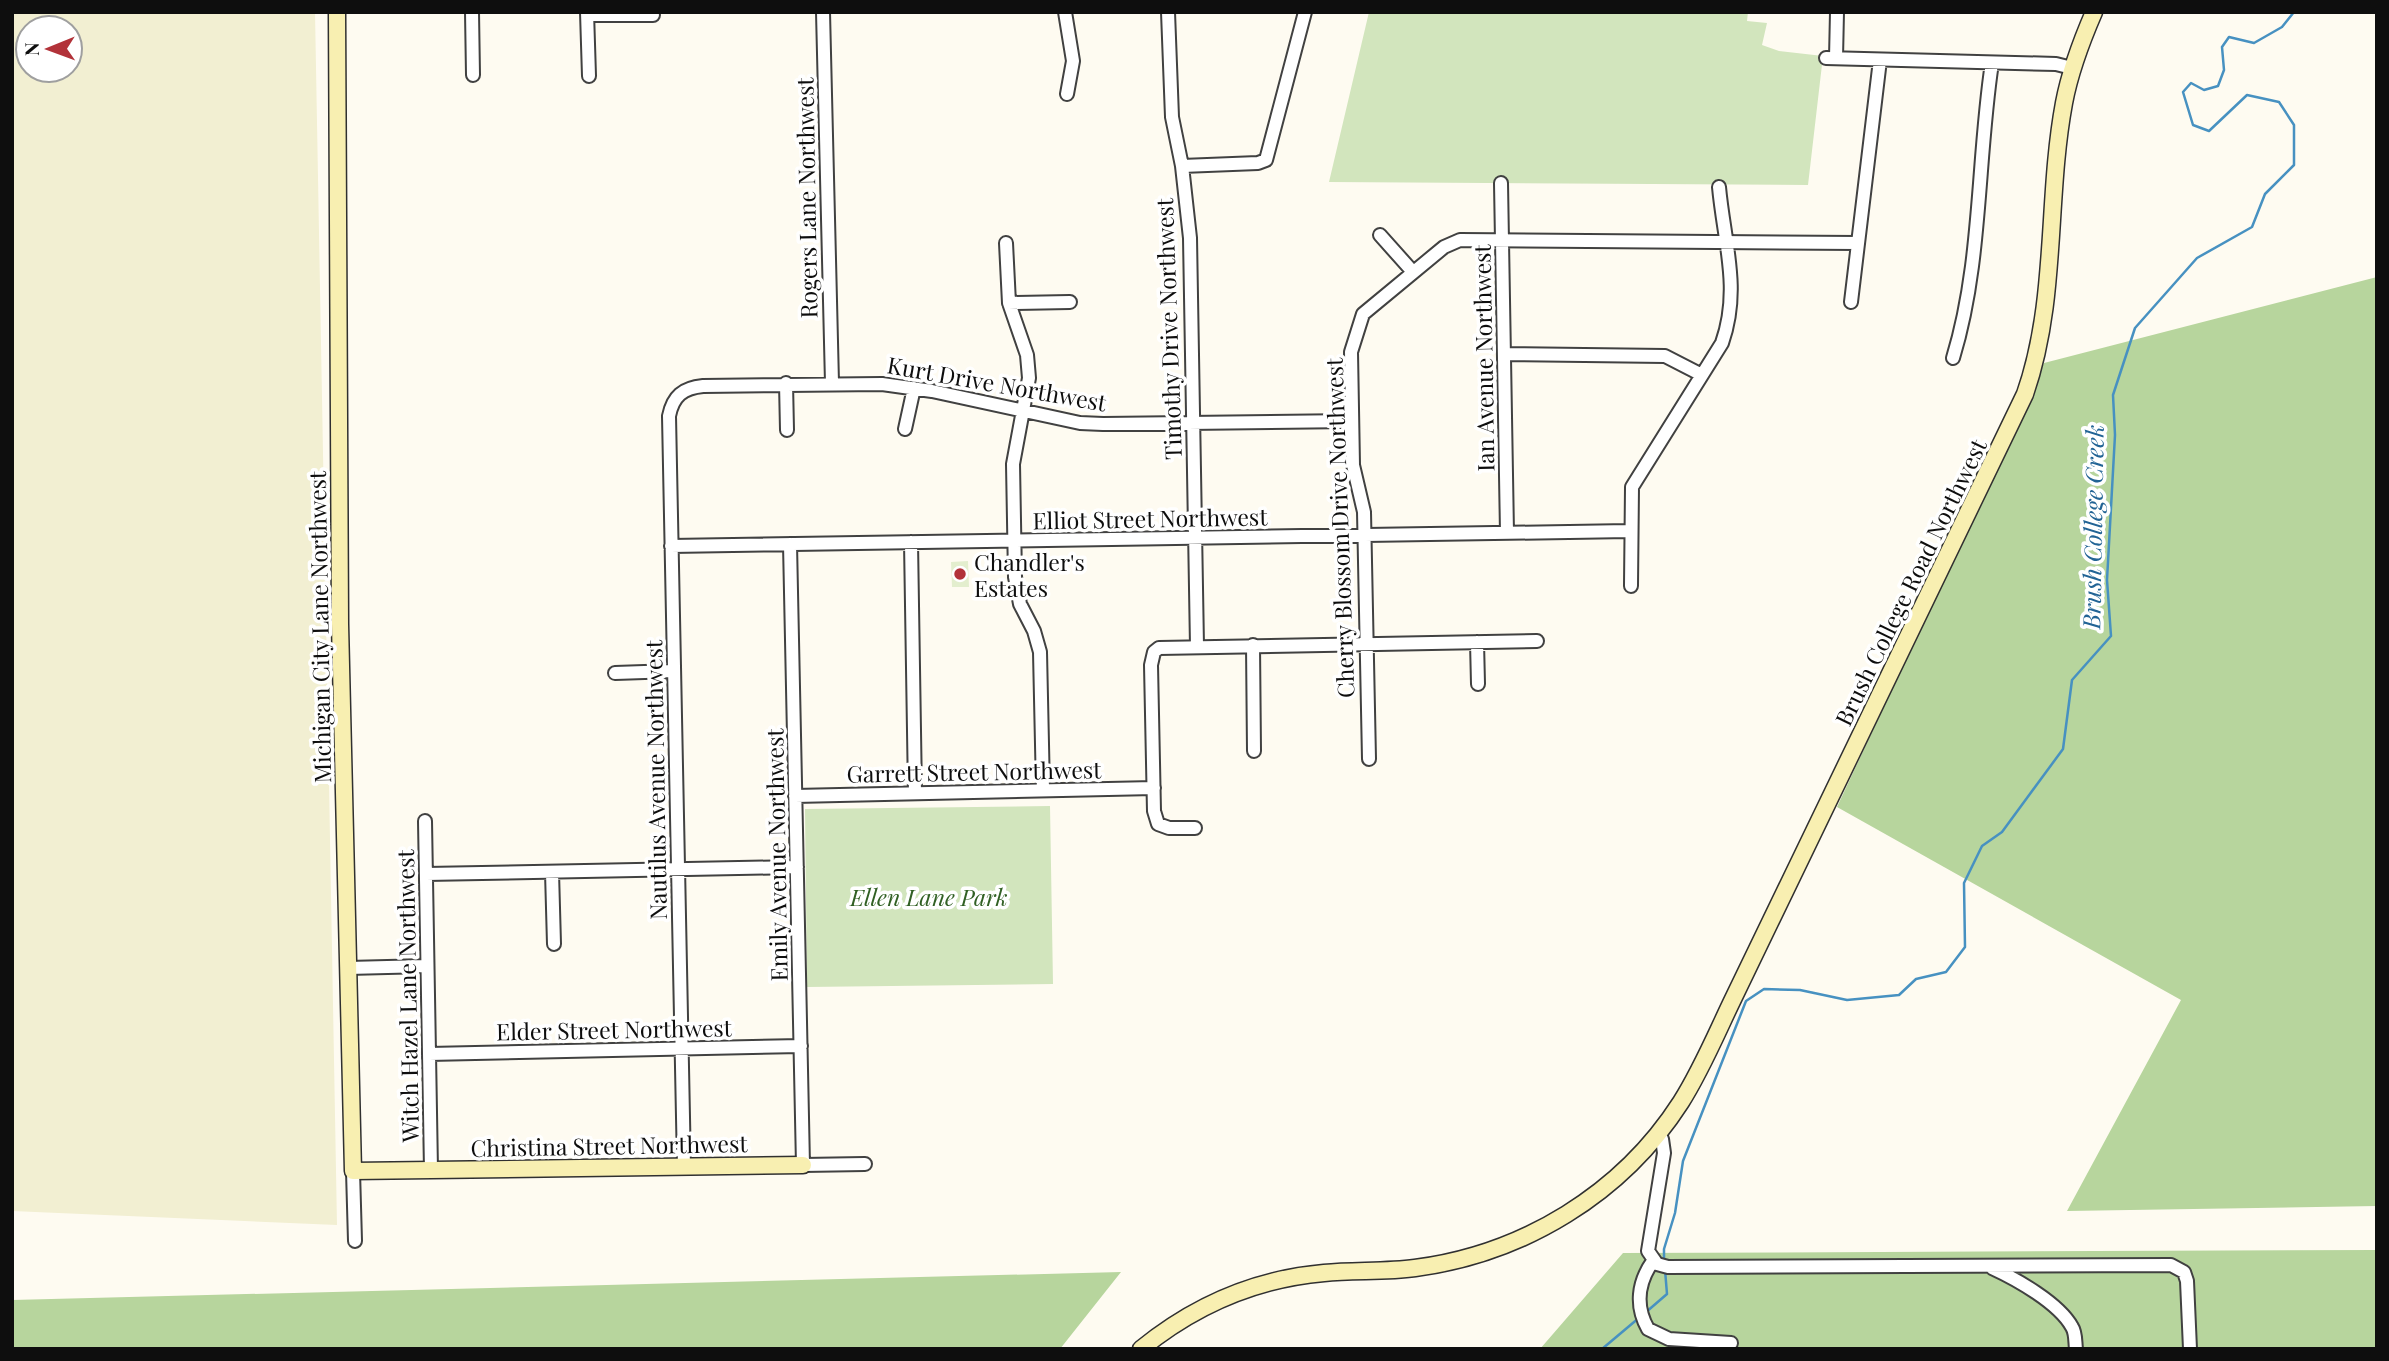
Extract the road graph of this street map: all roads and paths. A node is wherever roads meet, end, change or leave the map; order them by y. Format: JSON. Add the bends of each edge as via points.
{"nodes":[{"id":1,"x":337,"y":12,"type":"edge"},
{"id":2,"x":472,"y":12,"type":"edge"},
{"id":3,"x":822,"y":12,"type":"edge"},
{"id":4,"x":1065,"y":12,"type":"edge"},
{"id":5,"x":1168,"y":12,"type":"edge"},
{"id":6,"x":1305,"y":12,"type":"edge"},
{"id":7,"x":1837,"y":12,"type":"edge"},
{"id":8,"x":2094,"y":12,"type":"edge"},
{"id":9,"x":587,"y":14,"type":"edge"},
{"id":10,"x":653,"y":15,"type":"dead end"},
{"id":11,"x":1880,"y":60,"type":"junction"},
{"id":12,"x":1992,"y":63,"type":"junction"},
{"id":13,"x":2072,"y":68,"type":"junction"},
{"id":14,"x":473,"y":75,"type":"dead end"},
{"id":15,"x":589,"y":76,"type":"dead end"},
{"id":16,"x":1067,"y":94,"type":"dead end"},
{"id":17,"x":1182,"y":166,"type":"junction"},
{"id":18,"x":1501,"y":183,"type":"dead end"},
{"id":19,"x":1720,"y":187,"type":"dead end"},
{"id":20,"x":1380,"y":235,"type":"dead end"},
{"id":21,"x":1502,"y":239,"type":"junction"},
{"id":22,"x":1725,"y":242,"type":"junction"},
{"id":23,"x":1006,"y":243,"type":"dead end"},
{"id":24,"x":1858,"y":243,"type":"junction"},
{"id":25,"x":1413,"y":272,"type":"junction"},
{"id":26,"x":1070,"y":302,"type":"dead end"},
{"id":27,"x":1851,"y":302,"type":"dead end"},
{"id":28,"x":1009,"y":303,"type":"junction"},
{"id":29,"x":1505,"y":354,"type":"junction"},
{"id":30,"x":1954,"y":358,"type":"dead end"},
{"id":31,"x":1702,"y":376,"type":"junction"},
{"id":32,"x":786,"y":383,"type":"junction"},
{"id":33,"x":832,"y":383,"type":"junction"},
{"id":34,"x":914,"y":388,"type":"junction"},
{"id":35,"x":678,"y":394,"type":"joint"},
{"id":36,"x":1022,"y":411,"type":"junction"},
{"id":37,"x":1352,"y":421,"type":"junction"},
{"id":38,"x":1193,"y":424,"type":"junction"},
{"id":39,"x":905,"y":429,"type":"dead end"},
{"id":40,"x":787,"y":430,"type":"dead end"},
{"id":41,"x":1629,"y":531,"type":"junction"},
{"id":42,"x":1507,"y":533,"type":"junction"},
{"id":43,"x":1365,"y":536,"type":"junction"},
{"id":44,"x":1195,"y":538,"type":"junction"},
{"id":45,"x":1014,"y":541,"type":"junction"},
{"id":46,"x":911,"y":542,"type":"junction"},
{"id":47,"x":790,"y":544,"type":"junction"},
{"id":48,"x":671,"y":546,"type":"junction"},
{"id":49,"x":1631,"y":586,"type":"dead end"},
{"id":50,"x":1537,"y":641,"type":"dead end"},
{"id":51,"x":1477,"y":642,"type":"junction"},
{"id":52,"x":1367,"y":643,"type":"junction"},
{"id":53,"x":1253,"y":645,"type":"junction"},
{"id":54,"x":1197,"y":646,"type":"junction"},
{"id":55,"x":674,"y":671,"type":"junction"},
{"id":56,"x":615,"y":673,"type":"dead end"},
{"id":57,"x":1478,"y":684,"type":"dead end"},
{"id":58,"x":1254,"y":751,"type":"dead end"},
{"id":59,"x":1368,"y":760,"type":"dead end"},
{"id":60,"x":1154,"y":788,"type":"junction"},
{"id":61,"x":1043,"y":790,"type":"junction"},
{"id":62,"x":915,"y":793,"type":"junction"},
{"id":63,"x":795,"y":796,"type":"junction"},
{"id":64,"x":425,"y":821,"type":"dead end"},
{"id":65,"x":1195,"y":828,"type":"dead end"},
{"id":66,"x":797,"y":867,"type":"junction"},
{"id":67,"x":678,"y":869,"type":"junction"},
{"id":68,"x":552,"y":872,"type":"junction"},
{"id":69,"x":426,"y":874,"type":"junction"},
{"id":70,"x":554,"y":944,"type":"dead end"},
{"id":71,"x":428,"y":966,"type":"junction"},
{"id":72,"x":348,"y":968,"type":"junction"},
{"id":73,"x":801,"y":1046,"type":"junction"},
{"id":74,"x":682,"y":1048,"type":"junction"},
{"id":75,"x":429,"y":1054,"type":"junction"},
{"id":76,"x":1657,"y":1135,"type":"junction"},
{"id":77,"x":865,"y":1164,"type":"dead end"},
{"id":78,"x":803,"y":1165,"type":"junction"},
{"id":79,"x":684,"y":1167,"type":"junction"},
{"id":80,"x":430,"y":1170,"type":"junction"},
{"id":81,"x":353,"y":1171,"type":"junction"},
{"id":82,"x":355,"y":1241,"type":"dead end"},
{"id":83,"x":1653,"y":1261,"type":"junction"},
{"id":84,"x":1988,"y":1266,"type":"junction"},
{"id":85,"x":1731,"y":1343,"type":"dead end"},
{"id":86,"x":1141,"y":1349,"type":"edge"},
{"id":87,"x":2076,"y":1349,"type":"edge"},
{"id":88,"x":2190,"y":1349,"type":"edge"}],
"edges":[{"from":1,"to":72,"type":"street","name":"Michigan City Lane Northwest","via":[[340,610]]},
{"from":2,"to":14,"type":"street"},
{"from":3,"to":33,"type":"street","name":"Rogers Lane Northwest"},
{"from":4,"to":16,"type":"street","via":[[1073,61]]},
{"from":5,"to":17,"type":"street","name":"Timothy Drive Northwest","via":[[1172,117]]},
{"from":6,"to":17,"type":"street","via":[[1266,160]]},
{"from":7,"to":11,"type":"street","via":[[1831,58]]},
{"from":8,"to":13,"type":"street","name":"Brush College Road Northwest"},
{"from":9,"to":10,"type":"street"},
{"from":9,"to":15,"type":"street"},
{"from":11,"to":12,"type":"street"},
{"from":11,"to":24,"type":"street"},
{"from":12,"to":13,"type":"street"},
{"from":12,"to":30,"type":"street","via":[[1971,279]]},
{"from":13,"to":76,"type":"street","name":"Brush College Road Northwest","via":[[2060,135],[2048,286],[2025,394],[1702,1062]]},
{"from":17,"to":38,"type":"street","name":"Timothy Drive Northwest","via":[[1190,238]]},
{"from":18,"to":21,"type":"street","name":"Ian Avenue Northwest"},
{"from":19,"to":22,"type":"street"},
{"from":20,"to":25,"type":"street"},
{"from":21,"to":22,"type":"street","name":"Cherry Blossom Drive Northwest"},
{"from":21,"to":25,"type":"street","name":"Cherry Blossom Drive Northwest","via":[[1460,240]]},
{"from":21,"to":29,"type":"street","name":"Ian Avenue Northwest"},
{"from":22,"to":24,"type":"street","name":"Cherry Blossom Drive Northwest"},
{"from":22,"to":31,"type":"street","via":[[1733,306],[1722,343]]},
{"from":23,"to":28,"type":"street"},
{"from":24,"to":27,"type":"street"},
{"from":25,"to":37,"type":"street","name":"Cherry Blossom Drive Northwest","via":[[1363,314],[1355,332]]},
{"from":26,"to":28,"type":"street"},
{"from":28,"to":36,"type":"street","via":[[1027,355],[1029,378]]},
{"from":29,"to":31,"type":"street","via":[[1665,356]]},
{"from":29,"to":42,"type":"street","name":"Ian Avenue Northwest"},
{"from":31,"to":41,"type":"street","via":[[1632,487]]},
{"from":32,"to":33,"type":"street","name":"Kurt Drive Northwest"},
{"from":32,"to":35,"type":"street","name":"Kurt Drive Northwest","via":[[689,387]]},
{"from":32,"to":40,"type":"street"},
{"from":33,"to":34,"type":"street","name":"Kurt Drive Northwest"},
{"from":34,"to":36,"type":"street","name":"Kurt Drive Northwest"},
{"from":34,"to":39,"type":"street"},
{"from":35,"to":48,"type":"street","name":"Nautilus Avenue Northwest","via":[[669,416]]},
{"from":36,"to":38,"type":"street","name":"Kurt Drive Northwest","via":[[1091,424]]},
{"from":36,"to":45,"type":"street","via":[[1013,464]]},
{"from":37,"to":38,"type":"street","name":"Kurt Drive Northwest"},
{"from":37,"to":43,"type":"street","name":"Cherry Blossom Drive Northwest","via":[[1353,465]]},
{"from":38,"to":44,"type":"street","name":"Timothy Drive Northwest"},
{"from":41,"to":42,"type":"street","name":"Elliot Street Northwest"},
{"from":41,"to":49,"type":"street"},
{"from":42,"to":43,"type":"street","name":"Elliot Street Northwest"},
{"from":43,"to":44,"type":"street","name":"Elliot Street Northwest"},
{"from":43,"to":52,"type":"street","name":"Cherry Blossom Drive Northwest"},
{"from":44,"to":45,"type":"street","name":"Elliot Street Northwest"},
{"from":44,"to":54,"type":"street","name":"Timothy Drive Northwest"},
{"from":45,"to":46,"type":"street","name":"Elliot Street Northwest"},
{"from":45,"to":61,"type":"street","via":[[1016,592],[1040,652]]},
{"from":46,"to":47,"type":"street","name":"Elliot Street Northwest"},
{"from":46,"to":62,"type":"street"},
{"from":47,"to":48,"type":"street","name":"Elliot Street Northwest"},
{"from":47,"to":63,"type":"street","name":"Emily Avenue Northwest"},
{"from":48,"to":55,"type":"street","name":"Nautilus Avenue Northwest"},
{"from":50,"to":51,"type":"street"},
{"from":51,"to":52,"type":"street"},
{"from":51,"to":57,"type":"street"},
{"from":52,"to":53,"type":"street"},
{"from":52,"to":59,"type":"street","name":"Cherry Blossom Drive Northwest"},
{"from":53,"to":54,"type":"street"},
{"from":53,"to":58,"type":"street"},
{"from":54,"to":60,"type":"street","via":[[1165,646],[1154,652]]},
{"from":55,"to":56,"type":"street"},
{"from":55,"to":67,"type":"street","name":"Nautilus Avenue Northwest"},
{"from":60,"to":61,"type":"street","name":"Garrett Street Northwest"},
{"from":60,"to":65,"type":"street","via":[[1158,824]]},
{"from":61,"to":62,"type":"street","name":"Garrett Street Northwest"},
{"from":62,"to":63,"type":"street","name":"Garrett Street Northwest"},
{"from":63,"to":66,"type":"street","name":"Emily Avenue Northwest"},
{"from":64,"to":69,"type":"street","name":"Witch Hazel Lane Northwest"},
{"from":66,"to":67,"type":"street"},
{"from":66,"to":73,"type":"street","name":"Emily Avenue Northwest"},
{"from":67,"to":68,"type":"street"},
{"from":67,"to":74,"type":"street","name":"Nautilus Avenue Northwest"},
{"from":68,"to":69,"type":"street"},
{"from":68,"to":70,"type":"street"},
{"from":69,"to":71,"type":"street","name":"Witch Hazel Lane Northwest"},
{"from":71,"to":72,"type":"street"},
{"from":71,"to":75,"type":"street","name":"Witch Hazel Lane Northwest"},
{"from":72,"to":81,"type":"street","name":"Michigan City Lane Northwest"},
{"from":73,"to":74,"type":"street","name":"Elder Street Northwest"},
{"from":73,"to":78,"type":"street","name":"Emily Avenue Northwest"},
{"from":74,"to":75,"type":"street","name":"Elder Street Northwest"},
{"from":74,"to":79,"type":"street","name":"Nautilus Avenue Northwest"},
{"from":75,"to":80,"type":"street","name":"Witch Hazel Lane Northwest"},
{"from":76,"to":83,"type":"street","via":[[1664,1153],[1648,1245]]},
{"from":76,"to":86,"type":"street","name":"Brush College Road Northwest","via":[[1618,1177],[1582,1205],[1509,1244],[1444,1264],[1266,1282],[1189,1314]]},
{"from":77,"to":78,"type":"street","name":"Christina Street Northwest"},
{"from":78,"to":79,"type":"street","name":"Christina Street Northwest"},
{"from":79,"to":80,"type":"street","name":"Christina Street Northwest"},
{"from":80,"to":81,"type":"street","name":"Christina Street Northwest"},
{"from":81,"to":82,"type":"street","name":"Michigan City Lane Northwest"},
{"from":83,"to":84,"type":"street","via":[[1668,1267]]},
{"from":83,"to":85,"type":"street","via":[[1640,1292],[1648,1329],[1669,1339]]},
{"from":84,"to":87,"type":"street","via":[[2017,1280],[2057,1310],[2074,1330]]},
{"from":84,"to":88,"type":"street","via":[[2178,1267],[2188,1281]]}]}
